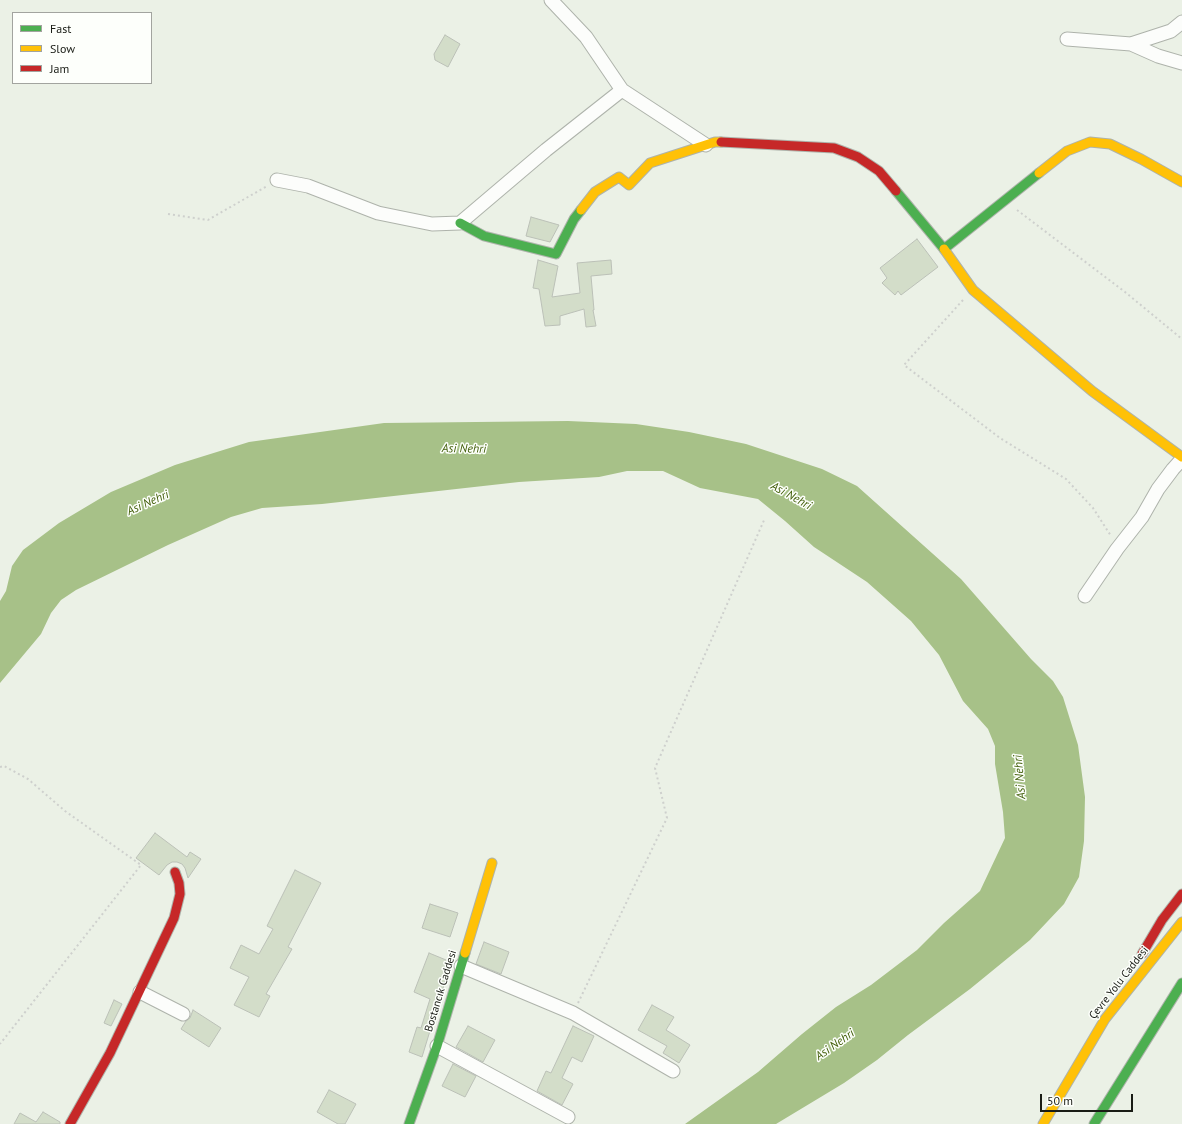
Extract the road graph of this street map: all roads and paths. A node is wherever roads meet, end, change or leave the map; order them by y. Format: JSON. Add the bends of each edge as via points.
{"nodes":[{"id":1,"x":551,"y":0,"type":"edge"},
{"id":2,"x":1182,"y":22,"type":"edge"},
{"id":3,"x":1068,"y":39,"type":"dead end"},
{"id":4,"x":1131,"y":44,"type":"junction"},
{"id":5,"x":1182,"y":63,"type":"edge"},
{"id":6,"x":622,"y":90,"type":"junction"},
{"id":7,"x":706,"y":145,"type":"junction"},
{"id":8,"x":277,"y":180,"type":"joint"},
{"id":9,"x":1182,"y":182,"type":"edge"},
{"id":10,"x":1005,"y":200,"type":"junction"},
{"id":11,"x":168,"y":214,"type":"dead end"},
{"id":12,"x":460,"y":223,"type":"junction"},
{"id":13,"x":944,"y":249,"type":"junction"},
{"id":14,"x":973,"y":290,"type":"junction"},
{"id":15,"x":1182,"y":339,"type":"edge"},
{"id":16,"x":1182,"y":458,"type":"edge"},
{"id":17,"x":765,"y":518,"type":"dead end"},
{"id":18,"x":1118,"y":547,"type":"junction"},
{"id":19,"x":1085,"y":596,"type":"dead end"},
{"id":20,"x":0,"y":767,"type":"edge"},
{"id":21,"x":492,"y":863,"type":"dead end"},
{"id":22,"x":176,"y":872,"type":"dead end"},
{"id":23,"x":1182,"y":894,"type":"edge"},
{"id":24,"x":1182,"y":922,"type":"edge"},
{"id":25,"x":462,"y":966,"type":"junction"},
{"id":26,"x":1182,"y":983,"type":"edge"},
{"id":27,"x":140,"y":992,"type":"junction"},
{"id":28,"x":573,"y":1013,"type":"junction"},
{"id":29,"x":183,"y":1014,"type":"dead end"},
{"id":30,"x":1105,"y":1019,"type":"junction"},
{"id":31,"x":1,"y":1040,"type":"edge"},
{"id":32,"x":0,"y":1044,"type":"edge"},
{"id":33,"x":437,"y":1046,"type":"junction"},
{"id":34,"x":673,"y":1071,"type":"dead end"},
{"id":35,"x":568,"y":1117,"type":"dead end"},
{"id":36,"x":70,"y":1124,"type":"edge"},
{"id":37,"x":409,"y":1124,"type":"edge"},
{"id":38,"x":1043,"y":1124,"type":"edge"},
{"id":39,"x":1094,"y":1124,"type":"edge"}],
"edges":[{"from":1,"to":6,"type":"street","via":[[586,37]]},
{"from":2,"to":4,"type":"street","via":[[1171,31]]},
{"from":3,"to":4,"type":"street"},
{"from":4,"to":5,"type":"street"},
{"from":6,"to":7,"type":"street"},
{"from":6,"to":12,"type":"street"},
{"from":7,"to":12,"type":"main road","via":[[650,163],[629,184],[619,177],[594,192],[574,219],[556,254],[484,236]]},
{"from":7,"to":13,"type":"main road","via":[[715,142],[834,148],[858,157],[878,171]]},
{"from":8,"to":11,"type":"path","via":[[208,220]]},
{"from":8,"to":12,"type":"street","via":[[308,186],[378,213],[432,224]]},
{"from":9,"to":10,"type":"main road","via":[[1110,144],[1090,142],[1067,151]]},
{"from":10,"to":13,"type":"main road"},
{"from":10,"to":15,"type":"path","via":[[1126,292]]},
{"from":13,"to":14,"type":"main road"},
{"from":14,"to":16,"type":"main road","via":[[1092,391]]},
{"from":14,"to":18,"type":"path","via":[[904,365],[1000,438],[1066,478],[1093,508]]},
{"from":16,"to":18,"type":"street"},
{"from":17,"to":28,"type":"path","via":[[655,768],[667,818]]},
{"from":18,"to":19,"type":"street"},
{"from":20,"to":31,"type":"path","via":[[4,766],[28,779],[65,811],[141,864]]},
{"from":21,"to":25,"type":"main road","name":"Bostancık Caddesi"},
{"from":22,"to":27,"type":"main road","via":[[179,902]]},
{"from":23,"to":30,"type":"main road","via":[[1162,920]]},
{"from":24,"to":30,"type":"main road","name":"Çevre Yolu Caddesi"},
{"from":25,"to":28,"type":"street"},
{"from":25,"to":33,"type":"main road","name":"Bostancık Caddesi"},
{"from":26,"to":39,"type":"main road"},
{"from":27,"to":29,"type":"street"},
{"from":27,"to":36,"type":"main road","via":[[110,1053]]},
{"from":28,"to":34,"type":"street"},
{"from":30,"to":38,"type":"main road","name":"Çevre Yolu Caddesi"},
{"from":31,"to":32,"type":"path"},
{"from":33,"to":35,"type":"street"},
{"from":33,"to":37,"type":"main road","name":"Bostancık Caddesi"}]}
